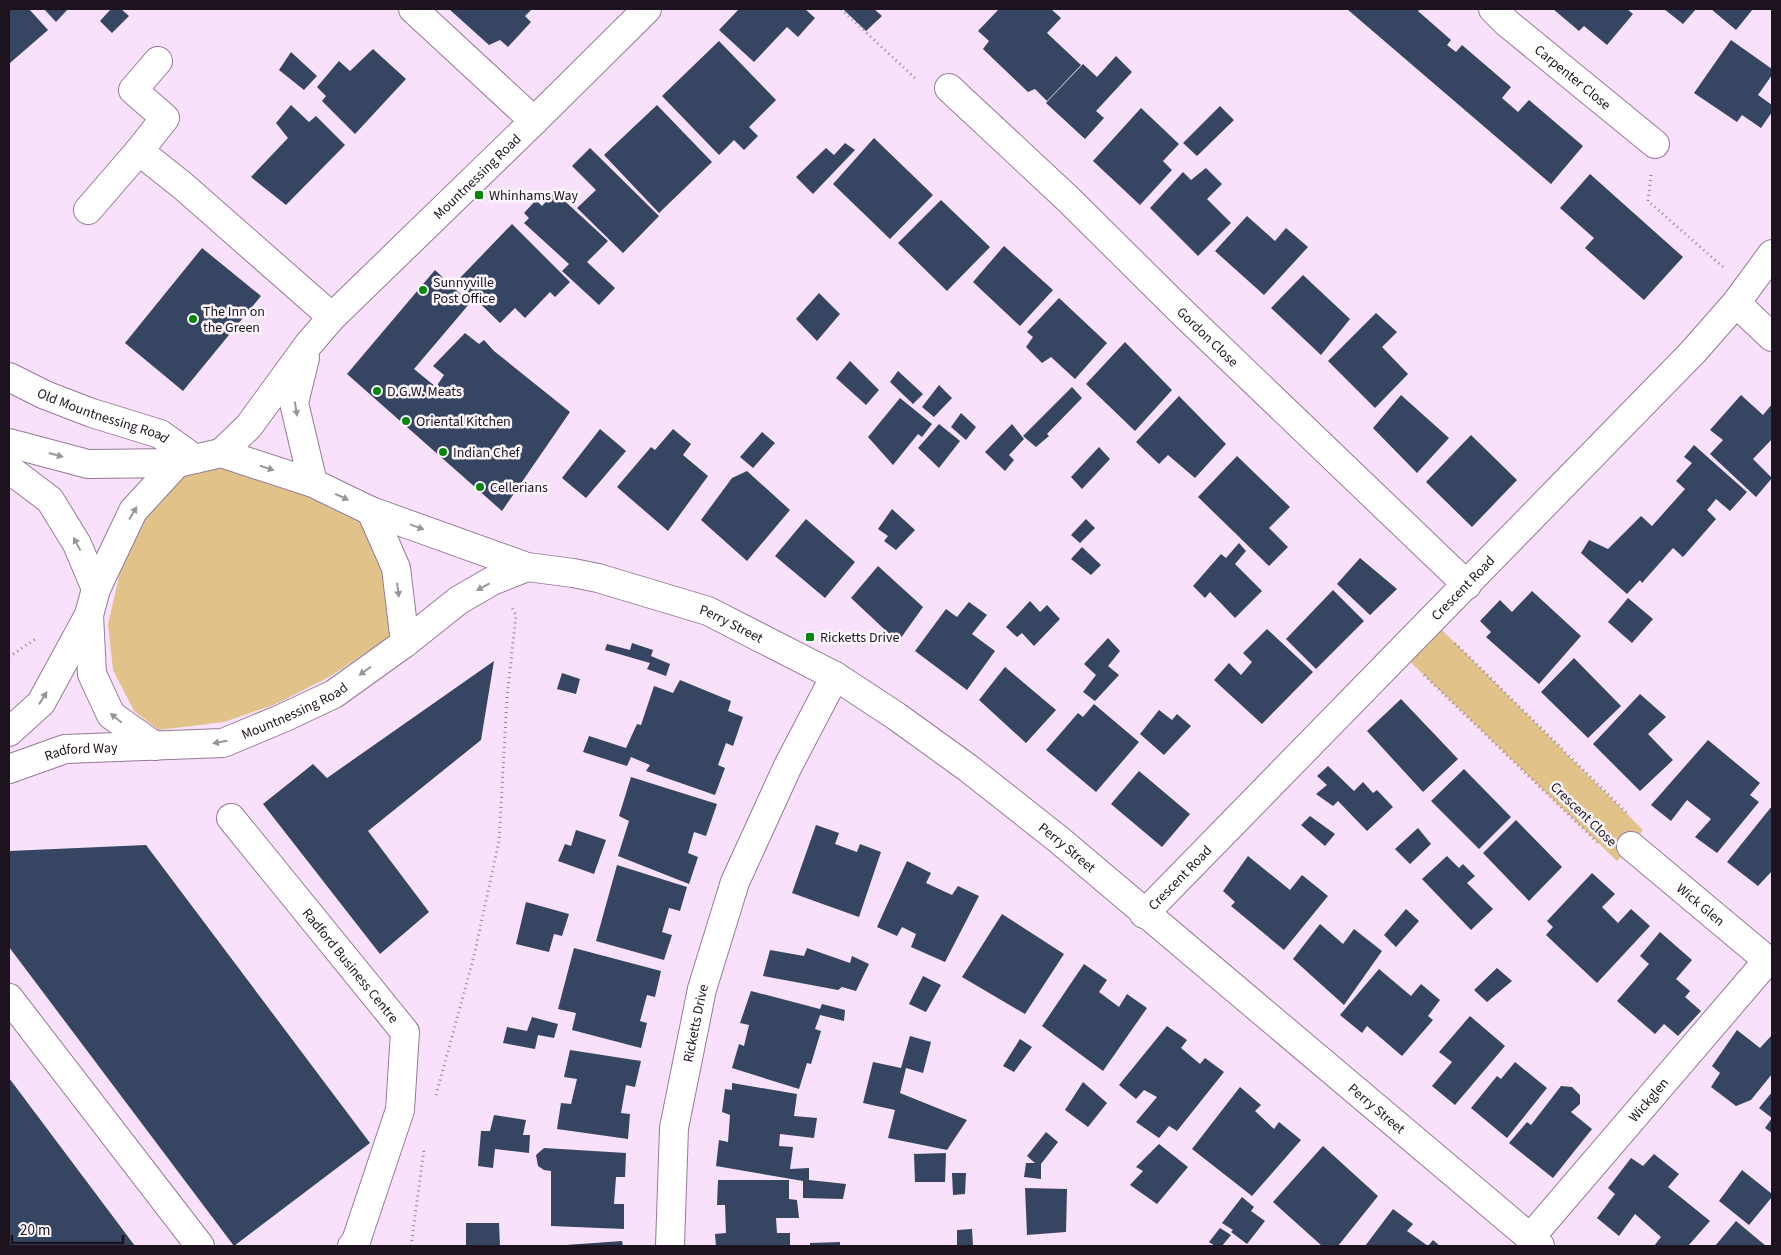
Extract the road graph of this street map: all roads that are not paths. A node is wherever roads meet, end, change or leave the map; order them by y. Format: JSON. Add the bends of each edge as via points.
{"nodes":[{"id":1,"x":413,"y":9,"type":"edge"},
{"id":2,"x":647,"y":9,"type":"edge"},
{"id":3,"x":1493,"y":9,"type":"edge"},
{"id":4,"x":158,"y":61,"type":"dead end"},
{"id":5,"x":949,"y":88,"type":"road end"},
{"id":6,"x":534,"y":121,"type":"junction"},
{"id":7,"x":1655,"y":144,"type":"road end"},
{"id":8,"x":140,"y":151,"type":"junction"},
{"id":9,"x":88,"y":210,"type":"dead end"},
{"id":10,"x":1772,"y":254,"type":"edge"},
{"id":11,"x":1741,"y":296,"type":"junction"},
{"id":12,"x":332,"y":317,"type":"junction"},
{"id":13,"x":1772,"y":337,"type":"edge"},
{"id":14,"x":308,"y":345,"type":"junction"},
{"id":15,"x":9,"y":377,"type":"edge"},
{"id":16,"x":9,"y":443,"type":"edge"},
{"id":17,"x":221,"y":454,"type":"junction"},
{"id":18,"x":186,"y":461,"type":"junction"},
{"id":19,"x":9,"y":468,"type":"edge"},
{"id":20,"x":313,"y":483,"type":"junction"},
{"id":21,"x":371,"y":511,"type":"junction"},
{"id":22,"x":528,"y":567,"type":"junction"},
{"id":23,"x":1467,"y":585,"type":"junction"},
{"id":24,"x":96,"y":589,"type":"junction"},
{"id":25,"x":89,"y":615,"type":"junction"},
{"id":26,"x":405,"y":643,"type":"junction"},
{"id":27,"x":835,"y":676,"type":"junction"},
{"id":28,"x":9,"y":732,"type":"edge"},
{"id":29,"x":155,"y":746,"type":"junction"},
{"id":30,"x":9,"y":769,"type":"edge"},
{"id":31,"x":232,"y":818,"type":"dead end"},
{"id":32,"x":1631,"y":846,"type":"road end"},
{"id":33,"x":1144,"y":914,"type":"junction"},
{"id":34,"x":1770,"y":962,"type":"edge"},
{"id":35,"x":9,"y":998,"type":"edge"},
{"id":36,"x":1535,"y":1242,"type":"edge"},
{"id":37,"x":200,"y":1246,"type":"edge"},
{"id":38,"x":352,"y":1246,"type":"edge"},
{"id":39,"x":670,"y":1246,"type":"edge"}],
"edges":[{"from":1,"to":6,"type":"street"},
{"from":2,"to":6,"type":"street","name":"Mountnessing Road"},
{"from":3,"to":7,"type":"street","name":"Carpenter Close"},
{"from":4,"to":8,"type":"street","via":[[133,90],[165,118]]},
{"from":5,"to":23,"type":"street","name":"Gordon Close"},
{"from":6,"to":12,"type":"street","name":"Mountnessing Road"},
{"from":8,"to":9,"type":"street"},
{"from":8,"to":12,"type":"street"},
{"from":10,"to":11,"type":"street","name":"Crescent Road"},
{"from":11,"to":13,"type":"street"},
{"from":11,"to":23,"type":"street","name":"Crescent Road","via":[[1693,352]]},
{"from":12,"to":14,"type":"street","name":"Mountnessing Road"},
{"from":14,"to":17,"type":"street","name":"Mountnessing Road","via":[[249,426]]},
{"from":14,"to":20,"type":"street","name":"Mountnessing Road","one_way":true,"via":[[294,403]]},
{"from":15,"to":18,"type":"street","name":"Old Mountnessing Road","via":[[92,413],[160,434]]},
{"from":16,"to":18,"type":"street","one_way":true,"via":[[88,464]]},
{"from":17,"to":18,"type":"street"},
{"from":17,"to":20,"type":"street","one_way":true},
{"from":24,"to":18,"type":"street","one_way":true,"via":[[133,511]]},
{"from":24,"to":19,"type":"street","one_way":true,"via":[[77,544],[50,500]]},
{"from":20,"to":21,"type":"street","one_way":true},
{"from":21,"to":22,"type":"street","name":"Perry Street","one_way":true},
{"from":21,"to":26,"type":"street","one_way":true,"via":[[396,568]]},
{"from":22,"to":26,"type":"street","one_way":true,"via":[[458,600]]},
{"from":22,"to":27,"type":"street","name":"Perry Street","via":[[598,578],[708,611]]},
{"from":23,"to":33,"type":"street","name":"Crescent Road"},
{"from":24,"to":25,"type":"street"},
{"from":28,"to":25,"type":"street","one_way":true,"via":[[41,703]]},
{"from":29,"to":25,"type":"street","one_way":true,"via":[[111,715],[92,674]]},
{"from":26,"to":29,"type":"street","name":"Mountnessing Road","one_way":true,"via":[[334,694],[223,743]]},
{"from":27,"to":33,"type":"street","name":"Perry Street","via":[[968,768],[1058,839]]},
{"from":27,"to":39,"type":"street","name":"Ricketts Drive","via":[[787,768],[735,882],[702,989],[674,1128]]},
{"from":29,"to":30,"type":"street","name":"Radford Way","via":[[65,750]]},
{"from":31,"to":38,"type":"street","name":"Radford Business Centre","via":[[405,1032],[400,1110]]},
{"from":32,"to":34,"type":"street","name":"Wick Glen"},
{"from":33,"to":36,"type":"street","name":"Perry Street"},
{"from":34,"to":36,"type":"street","name":"Wickglen"},
{"from":35,"to":37,"type":"street"}]}
